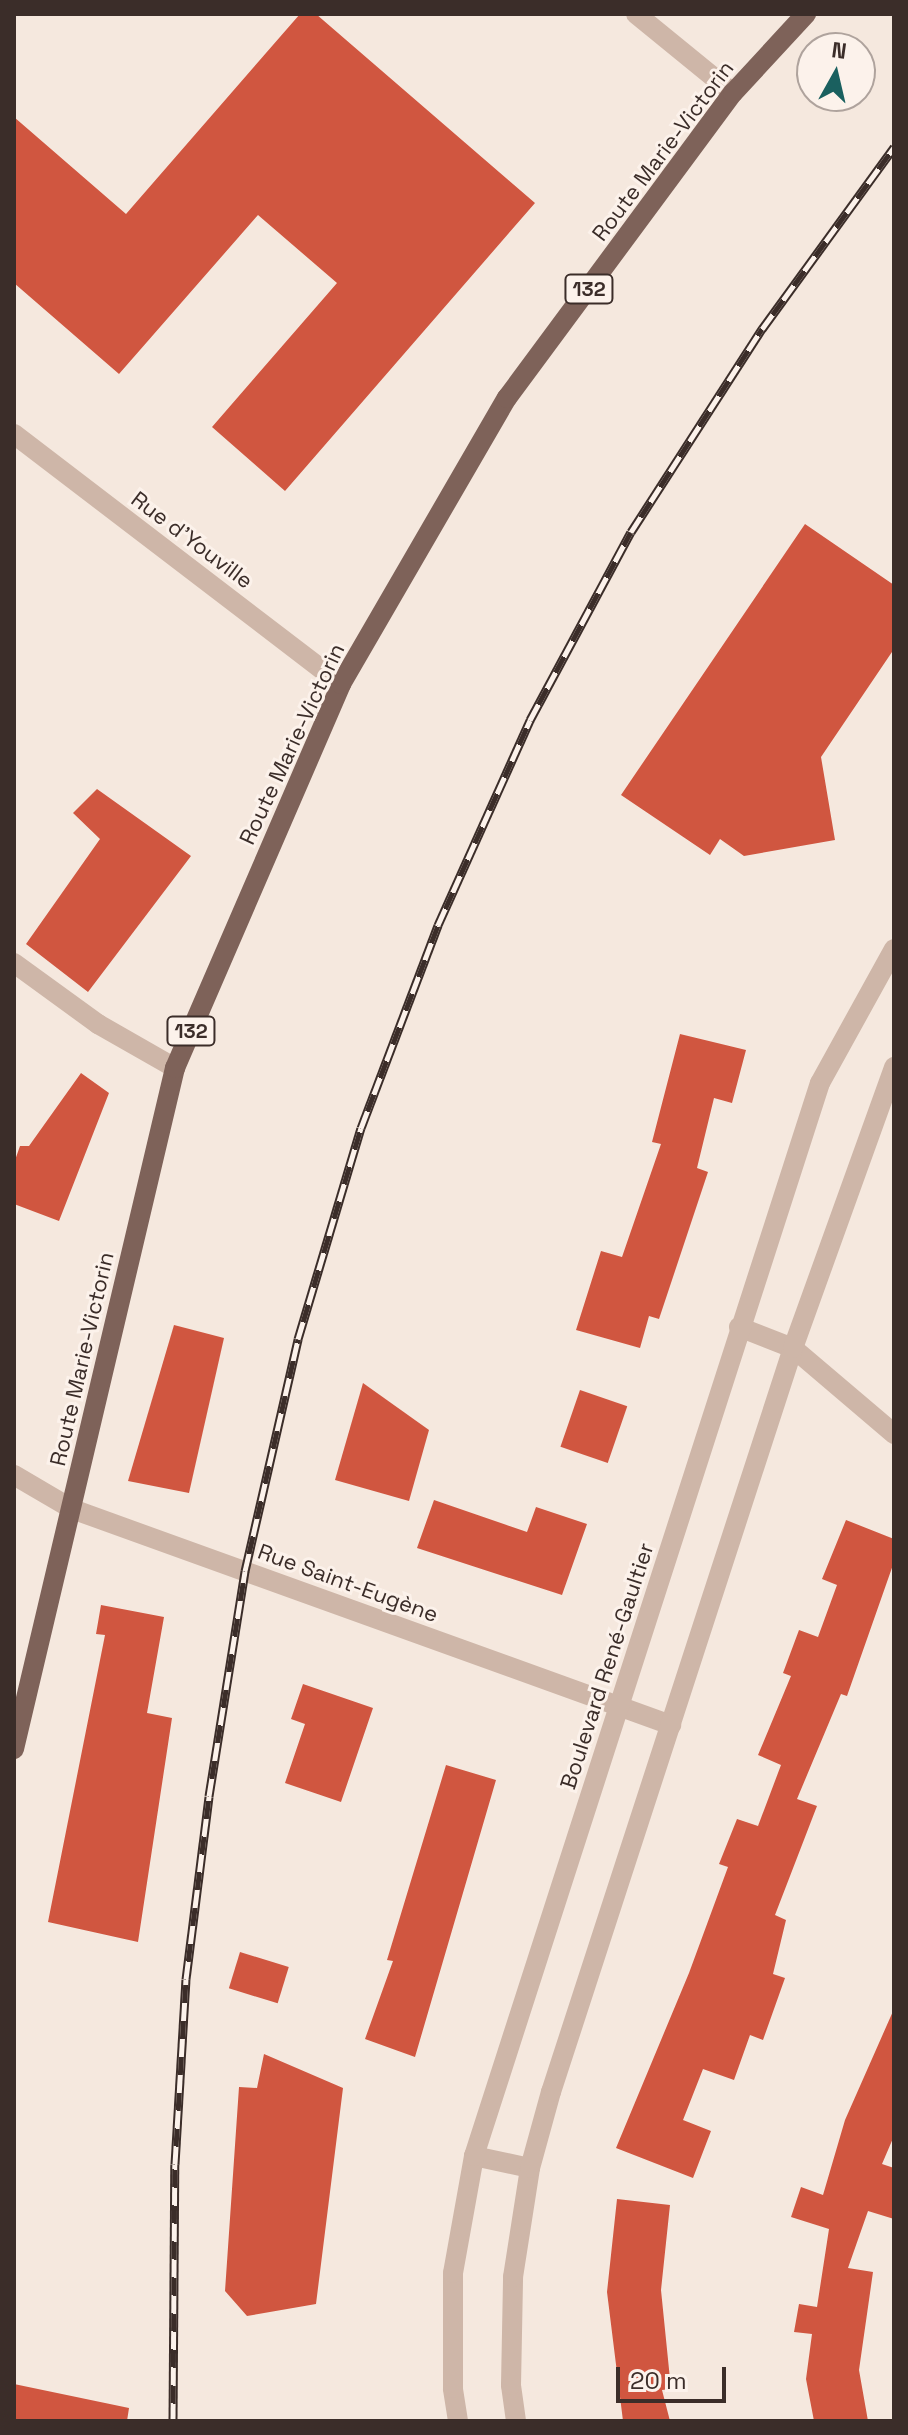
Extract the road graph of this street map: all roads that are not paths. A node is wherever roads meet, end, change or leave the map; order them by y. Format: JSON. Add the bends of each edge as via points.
{"nodes":[{"id":1,"x":636,"y":14,"type":"edge"},
{"id":2,"x":806,"y":14,"type":"edge"},
{"id":3,"x":733,"y":93,"type":"junction"},
{"id":4,"x":14,"y":434,"type":"edge"},
{"id":5,"x":341,"y":684,"type":"junction"},
{"id":6,"x":894,"y":949,"type":"edge"},
{"id":7,"x":14,"y":963,"type":"edge"},
{"id":8,"x":886,"y":979,"type":"edge"},
{"id":9,"x":894,"y":1067,"type":"edge"},
{"id":10,"x":175,"y":1068,"type":"junction"},
{"id":11,"x":739,"y":1327,"type":"junction"},
{"id":12,"x":793,"y":1348,"type":"junction"},
{"id":13,"x":894,"y":1434,"type":"edge"},
{"id":14,"x":14,"y":1475,"type":"edge"},
{"id":15,"x":72,"y":1509,"type":"junction"},
{"id":16,"x":619,"y":1708,"type":"junction"},
{"id":17,"x":671,"y":1725,"type":"junction"},
{"id":18,"x":14,"y":1749,"type":"edge"},
{"id":19,"x":474,"y":2156,"type":"junction"},
{"id":20,"x":530,"y":2168,"type":"junction"},
{"id":21,"x":458,"y":2421,"type":"edge"},
{"id":22,"x":516,"y":2421,"type":"edge"}],
"edges":[{"from":1,"to":3,"type":"street"},
{"from":2,"to":3,"type":"main road","name":"Route Marie-Victorin","number":"132"},
{"from":3,"to":5,"type":"main road","name":"Route Marie-Victorin","number":"132","via":[[507,398]]},
{"from":4,"to":5,"type":"street","name":"Rue d'Youville"},
{"from":5,"to":10,"type":"main road","name":"Route Marie-Victorin","number":"132"},
{"from":6,"to":8,"type":"street","name":"Boulevard René-Gaultier"},
{"from":7,"to":10,"type":"street","via":[[98,1024]]},
{"from":8,"to":11,"type":"street","name":"Boulevard René-Gaultier","via":[[820,1083]]},
{"from":9,"to":12,"type":"street"},
{"from":10,"to":15,"type":"main road","name":"Route Marie-Victorin","number":"132"},
{"from":11,"to":12,"type":"street"},
{"from":11,"to":16,"type":"street","name":"Boulevard René-Gaultier"},
{"from":12,"to":13,"type":"street"},
{"from":12,"to":17,"type":"street"},
{"from":14,"to":15,"type":"street","name":"Rue Saint-Eugène"},
{"from":15,"to":16,"type":"street","name":"Rue Saint-Eugène"},
{"from":15,"to":18,"type":"main road","number":"132"},
{"from":16,"to":17,"type":"street","name":"Rue Saint-Eugène"},
{"from":16,"to":19,"type":"street","name":"Boulevard René-Gaultier"},
{"from":17,"to":20,"type":"street"},
{"from":19,"to":20,"type":"street"},
{"from":19,"to":21,"type":"street","name":"Boulevard René-Gaultier","via":[[453,2273]]},
{"from":20,"to":22,"type":"street","via":[[513,2277],[511,2385]]}]}
